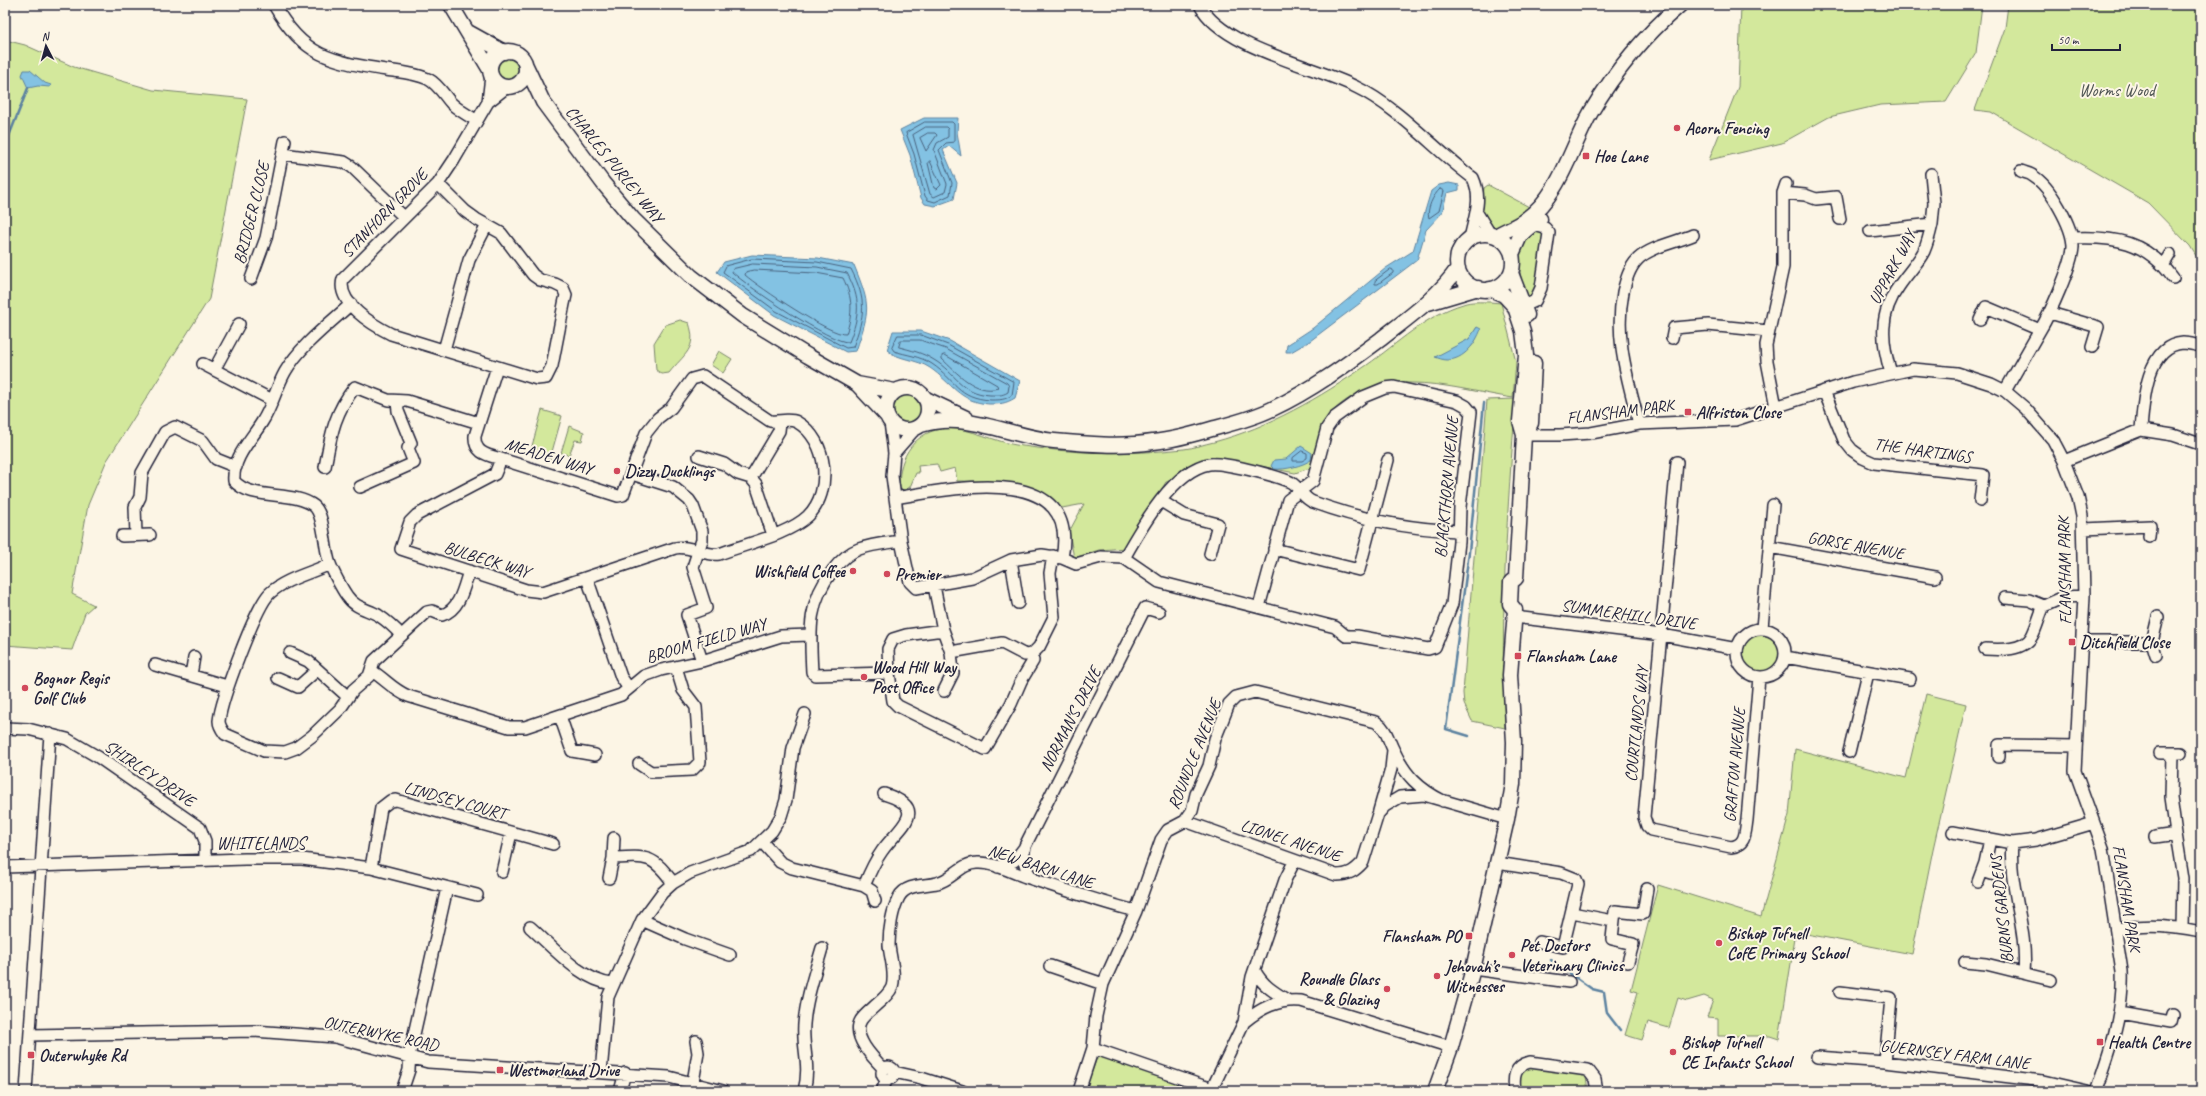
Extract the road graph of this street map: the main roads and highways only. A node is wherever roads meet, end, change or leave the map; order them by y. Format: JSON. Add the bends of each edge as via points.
{"nodes":[{"id":1,"x":451,"y":5,"type":"edge"},
{"id":2,"x":1680,"y":5,"type":"edge"},
{"id":3,"x":466,"y":30,"type":"junction"},
{"id":4,"x":504,"y":52,"type":"junction"},
{"id":5,"x":526,"y":66,"type":"junction"},
{"id":6,"x":491,"y":73,"type":"junction"},
{"id":7,"x":512,"y":86,"type":"junction"},
{"id":8,"x":543,"y":102,"type":"junction"},
{"id":9,"x":1564,"y":174,"type":"junction"},
{"id":10,"x":1493,"y":235,"type":"junction"},
{"id":11,"x":1512,"y":254,"type":"junction"},
{"id":12,"x":1458,"y":268,"type":"junction"},
{"id":13,"x":1511,"y":273,"type":"junction"},
{"id":14,"x":1484,"y":289,"type":"junction"},
{"id":15,"x":1426,"y":304,"type":"junction"},
{"id":16,"x":857,"y":384,"type":"junction"},
{"id":17,"x":895,"y":391,"type":"junction"},
{"id":18,"x":926,"y":399,"type":"junction"},
{"id":19,"x":888,"y":419,"type":"junction"},
{"id":20,"x":975,"y":422,"type":"junction"},
{"id":21,"x":918,"y":427,"type":"junction"},
{"id":22,"x":1524,"y":435,"type":"junction"},
{"id":23,"x":1435,"y":1091,"type":"edge"}],
"edges":[{"from":1,"to":3,"type":"main road"},
{"from":2,"to":9,"type":"main road","via":[[1643,40],[1607,87],[1577,140]]},
{"from":3,"to":4,"type":"main road"},
{"from":3,"to":6,"type":"main road"},
{"from":4,"to":5,"type":"main road","via":[[510,51],[520,56]]},
{"from":4,"to":6,"type":"main road","via":[[494,59]]},
{"from":5,"to":7,"type":"main road","via":[[524,77]]},
{"from":5,"to":8,"type":"main road","name":"CHARLES PURLEY WAY"},
{"from":6,"to":7,"type":"main road","via":[[498,84]]},
{"from":7,"to":8,"type":"main road","name":"CHARLES PURLEY WAY"},
{"from":8,"to":16,"type":"main road","name":"CHARLES PURLEY WAY","via":[[581,155],[633,219],[691,276],[743,316]]},
{"from":9,"to":10,"type":"main road","via":[[1549,196],[1525,220]]},
{"from":9,"to":11,"type":"main road","via":[[1559,194],[1547,212],[1520,236]]},
{"from":10,"to":11,"type":"main road","via":[[1503,240]]},
{"from":10,"to":12,"type":"main road","via":[[1470,239],[1460,251]]},
{"from":11,"to":13,"type":"main road"},
{"from":12,"to":14,"type":"main road","via":[[1465,281]]},
{"from":12,"to":15,"type":"main road"},
{"from":13,"to":14,"type":"main road","via":[[1502,284]]},
{"from":13,"to":22,"type":"main road","via":[[1532,330],[1534,352],[1531,423]]},
{"from":14,"to":15,"type":"main road"},
{"from":14,"to":22,"type":"main road","via":[[1504,295],[1516,307],[1523,331],[1526,355],[1520,421]]},
{"from":15,"to":20,"type":"main road","via":[[1325,380],[1271,410],[1216,428],[1153,442],[1110,445],[1026,437]]},
{"from":16,"to":17,"type":"main road","name":"CHARLES PURLEY WAY"},
{"from":16,"to":19,"type":"main road","name":"CHARLES PURLEY WAY"},
{"from":17,"to":18,"type":"main road","via":[[909,387],[916,389]]},
{"from":17,"to":19,"type":"main road","via":[[886,402]]},
{"from":18,"to":20,"type":"main road"},
{"from":18,"to":21,"type":"main road","via":[[928,413]]},
{"from":19,"to":21,"type":"main road","via":[[901,430]]},
{"from":20,"to":21,"type":"main road","via":[[936,420]]},
{"from":22,"to":23,"type":"main road","via":[[1516,578],[1511,582],[1510,604],[1514,614],[1510,675],[1514,765],[1507,819],[1473,969]]}]}
